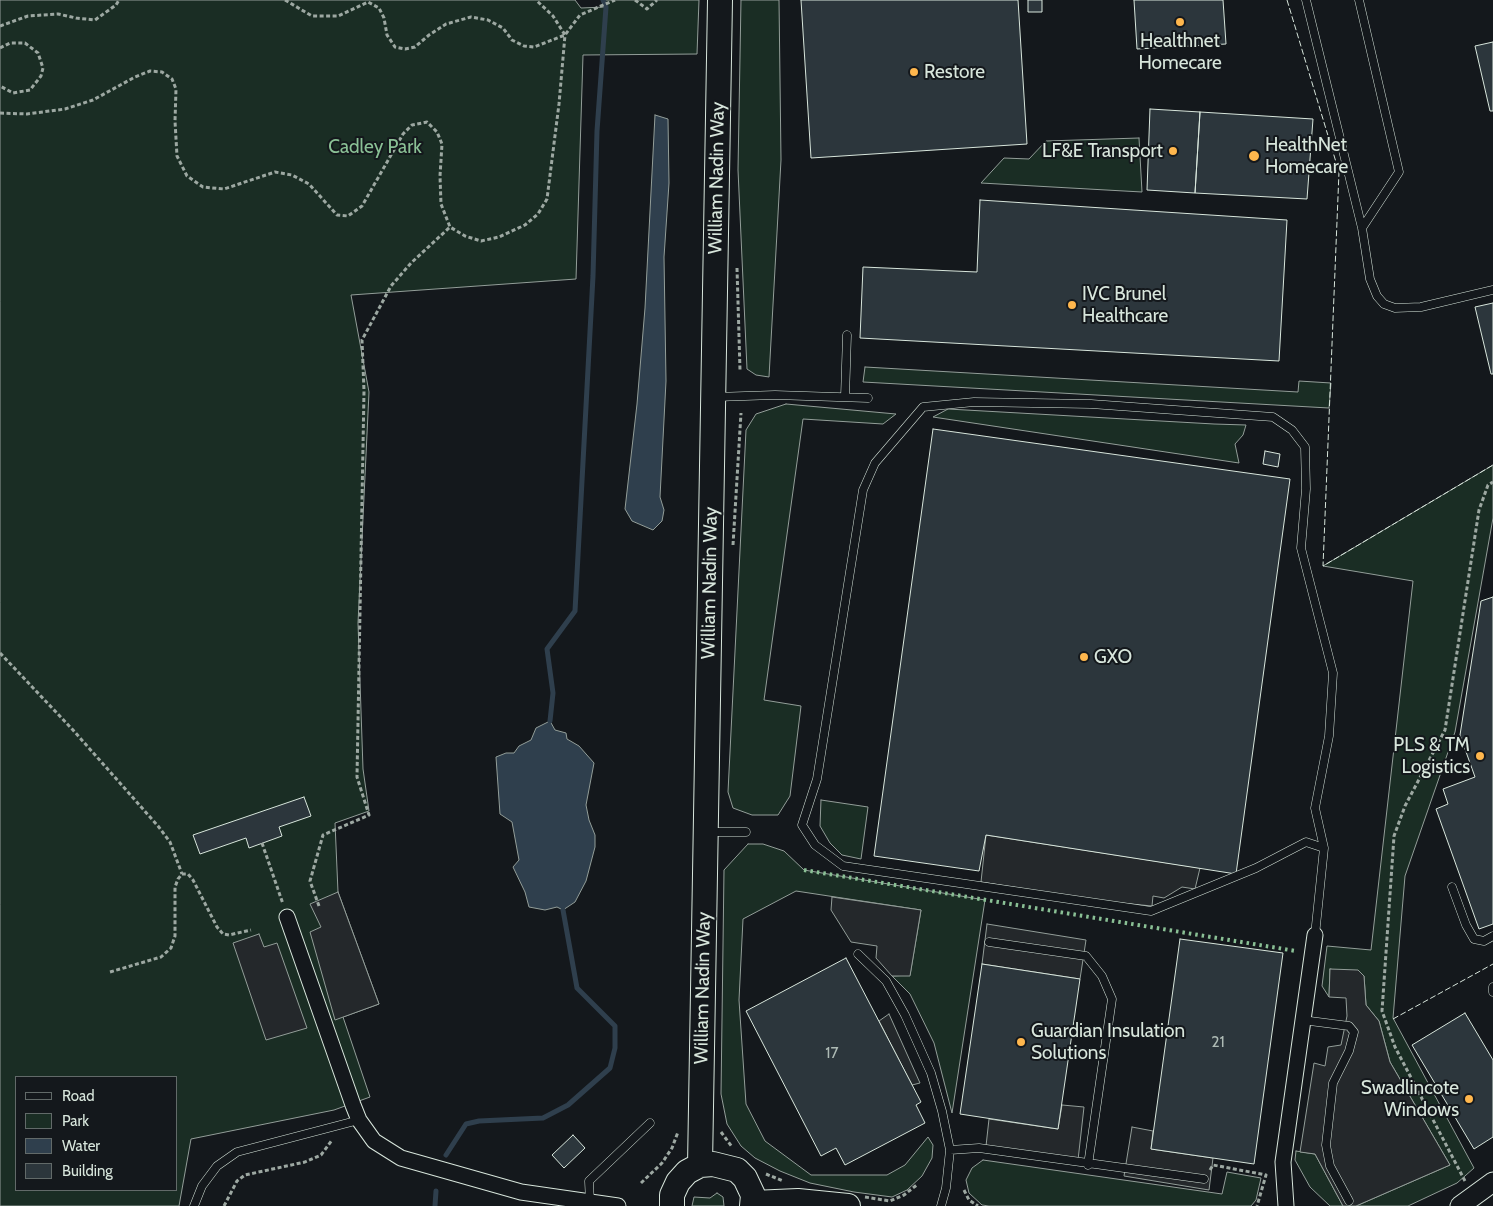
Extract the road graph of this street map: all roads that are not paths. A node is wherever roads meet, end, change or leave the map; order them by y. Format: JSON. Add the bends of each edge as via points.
{"nodes":[{"id":1,"x":720,"y":0,"type":"edge"},
{"id":2,"x":1306,"y":0,"type":"edge"},
{"id":3,"x":1359,"y":0,"type":"edge"},
{"id":4,"x":1362,"y":228,"type":"junction"},
{"id":5,"x":1493,"y":290,"type":"edge"},
{"id":6,"x":847,"y":335,"type":"dead end"},
{"id":7,"x":714,"y":397,"type":"junction"},
{"id":8,"x":845,"y":397,"type":"junction"},
{"id":9,"x":868,"y":398,"type":"dead end"},
{"id":10,"x":705,"y":832,"type":"junction"},
{"id":11,"x":746,"y":832,"type":"dead end"},
{"id":12,"x":1324,"y":848,"type":"junction"},
{"id":13,"x":1452,"y":887,"type":"dead end"},
{"id":14,"x":287,"y":917,"type":"road end"},
{"id":15,"x":1315,"y":935,"type":"joint"},
{"id":16,"x":1493,"y":936,"type":"edge"},
{"id":17,"x":989,"y":942,"type":"dead end"},
{"id":18,"x":858,"y":954,"type":"dead end"},
{"id":19,"x":1493,"y":987,"type":"edge"},
{"id":20,"x":1493,"y":992,"type":"edge"},
{"id":21,"x":1302,"y":1020,"type":"junction"},
{"id":22,"x":359,"y":1120,"type":"junction"},
{"id":23,"x":650,"y":1123,"type":"dead end"},
{"id":24,"x":950,"y":1150,"type":"junction"},
{"id":25,"x":700,"y":1165,"type":"junction"},
{"id":26,"x":1088,"y":1165,"type":"junction"},
{"id":27,"x":1204,"y":1180,"type":"road end"},
{"id":28,"x":1493,"y":1182,"type":"edge"},
{"id":29,"x":537,"y":1201,"type":"edge"},
{"id":30,"x":855,"y":1201,"type":"edge"},
{"id":31,"x":1349,"y":1201,"type":"dead end"},
{"id":32,"x":1466,"y":1202,"type":"edge"},
{"id":33,"x":590,"y":1203,"type":"junction"},
{"id":34,"x":753,"y":1205,"type":"edge"},
{"id":35,"x":194,"y":1206,"type":"edge"},
{"id":36,"x":618,"y":1206,"type":"edge"},
{"id":37,"x":672,"y":1206,"type":"edge"},
{"id":38,"x":941,"y":1206,"type":"edge"},
{"id":39,"x":1286,"y":1206,"type":"edge"}],
"edges":[{"from":1,"to":7,"type":"main road","name":"William Nadin Way"},
{"from":2,"to":4,"type":"lane"},
{"from":3,"to":4,"type":"lane","via":[[1399,172]]},
{"from":4,"to":5,"type":"lane","via":[[1370,279],[1384,304],[1395,308],[1421,307]]},
{"from":6,"to":8,"type":"lane"},
{"from":7,"to":8,"type":"lane"},
{"from":7,"to":10,"type":"main road","name":"William Nadin Way"},
{"from":8,"to":9,"type":"lane"},
{"from":10,"to":11,"type":"lane"},
{"from":10,"to":25,"type":"main road","name":"William Nadin Way"},
{"from":12,"to":12,"type":"lane","via":[[1315,808],[1329,736],[1333,673],[1300,548],[1306,489],[1305,447],[1292,430],[1273,417],[1205,411],[1090,404],[974,402],[924,407],[875,464],[863,490],[817,779],[802,825],[814,845],[843,866],[1151,911],[1256,868],[1306,842]]},
{"from":12,"to":15,"type":"lane"},
{"from":13,"to":16,"type":"lane","via":[[1474,939],[1484,941]]},
{"from":14,"to":22,"type":"street"},
{"from":15,"to":21,"type":"street"},
{"from":17,"to":26,"type":"lane","via":[[1086,956],[1102,976],[1112,999]]},
{"from":18,"to":24,"type":"lane","via":[[886,981],[919,1044],[942,1111]]},
{"from":19,"to":20,"type":"lane"},
{"from":21,"to":31,"type":"lane","via":[[1349,1026],[1354,1032],[1349,1051],[1333,1083],[1326,1145],[1330,1166]]},
{"from":21,"to":39,"type":"street","via":[[1283,1162]]},
{"from":22,"to":29,"type":"street","via":[[374,1141],[401,1158],[521,1192]]},
{"from":22,"to":35,"type":"lane","via":[[237,1152],[217,1166],[202,1186]]},
{"from":23,"to":33,"type":"lane","via":[[589,1181]]},
{"from":24,"to":26,"type":"lane","via":[[979,1148]]},
{"from":24,"to":38,"type":"lane"},
{"from":25,"to":34,"type":"main road","via":[[714,1164],[737,1170],[750,1187]]},
{"from":25,"to":37,"type":"main road","via":[[678,1182],[672,1195]]},
{"from":26,"to":27,"type":"lane"},
{"from":28,"to":32,"type":"street"},
{"from":29,"to":33,"type":"street"},
{"from":30,"to":34,"type":"main road"},
{"from":33,"to":36,"type":"street"}]}
